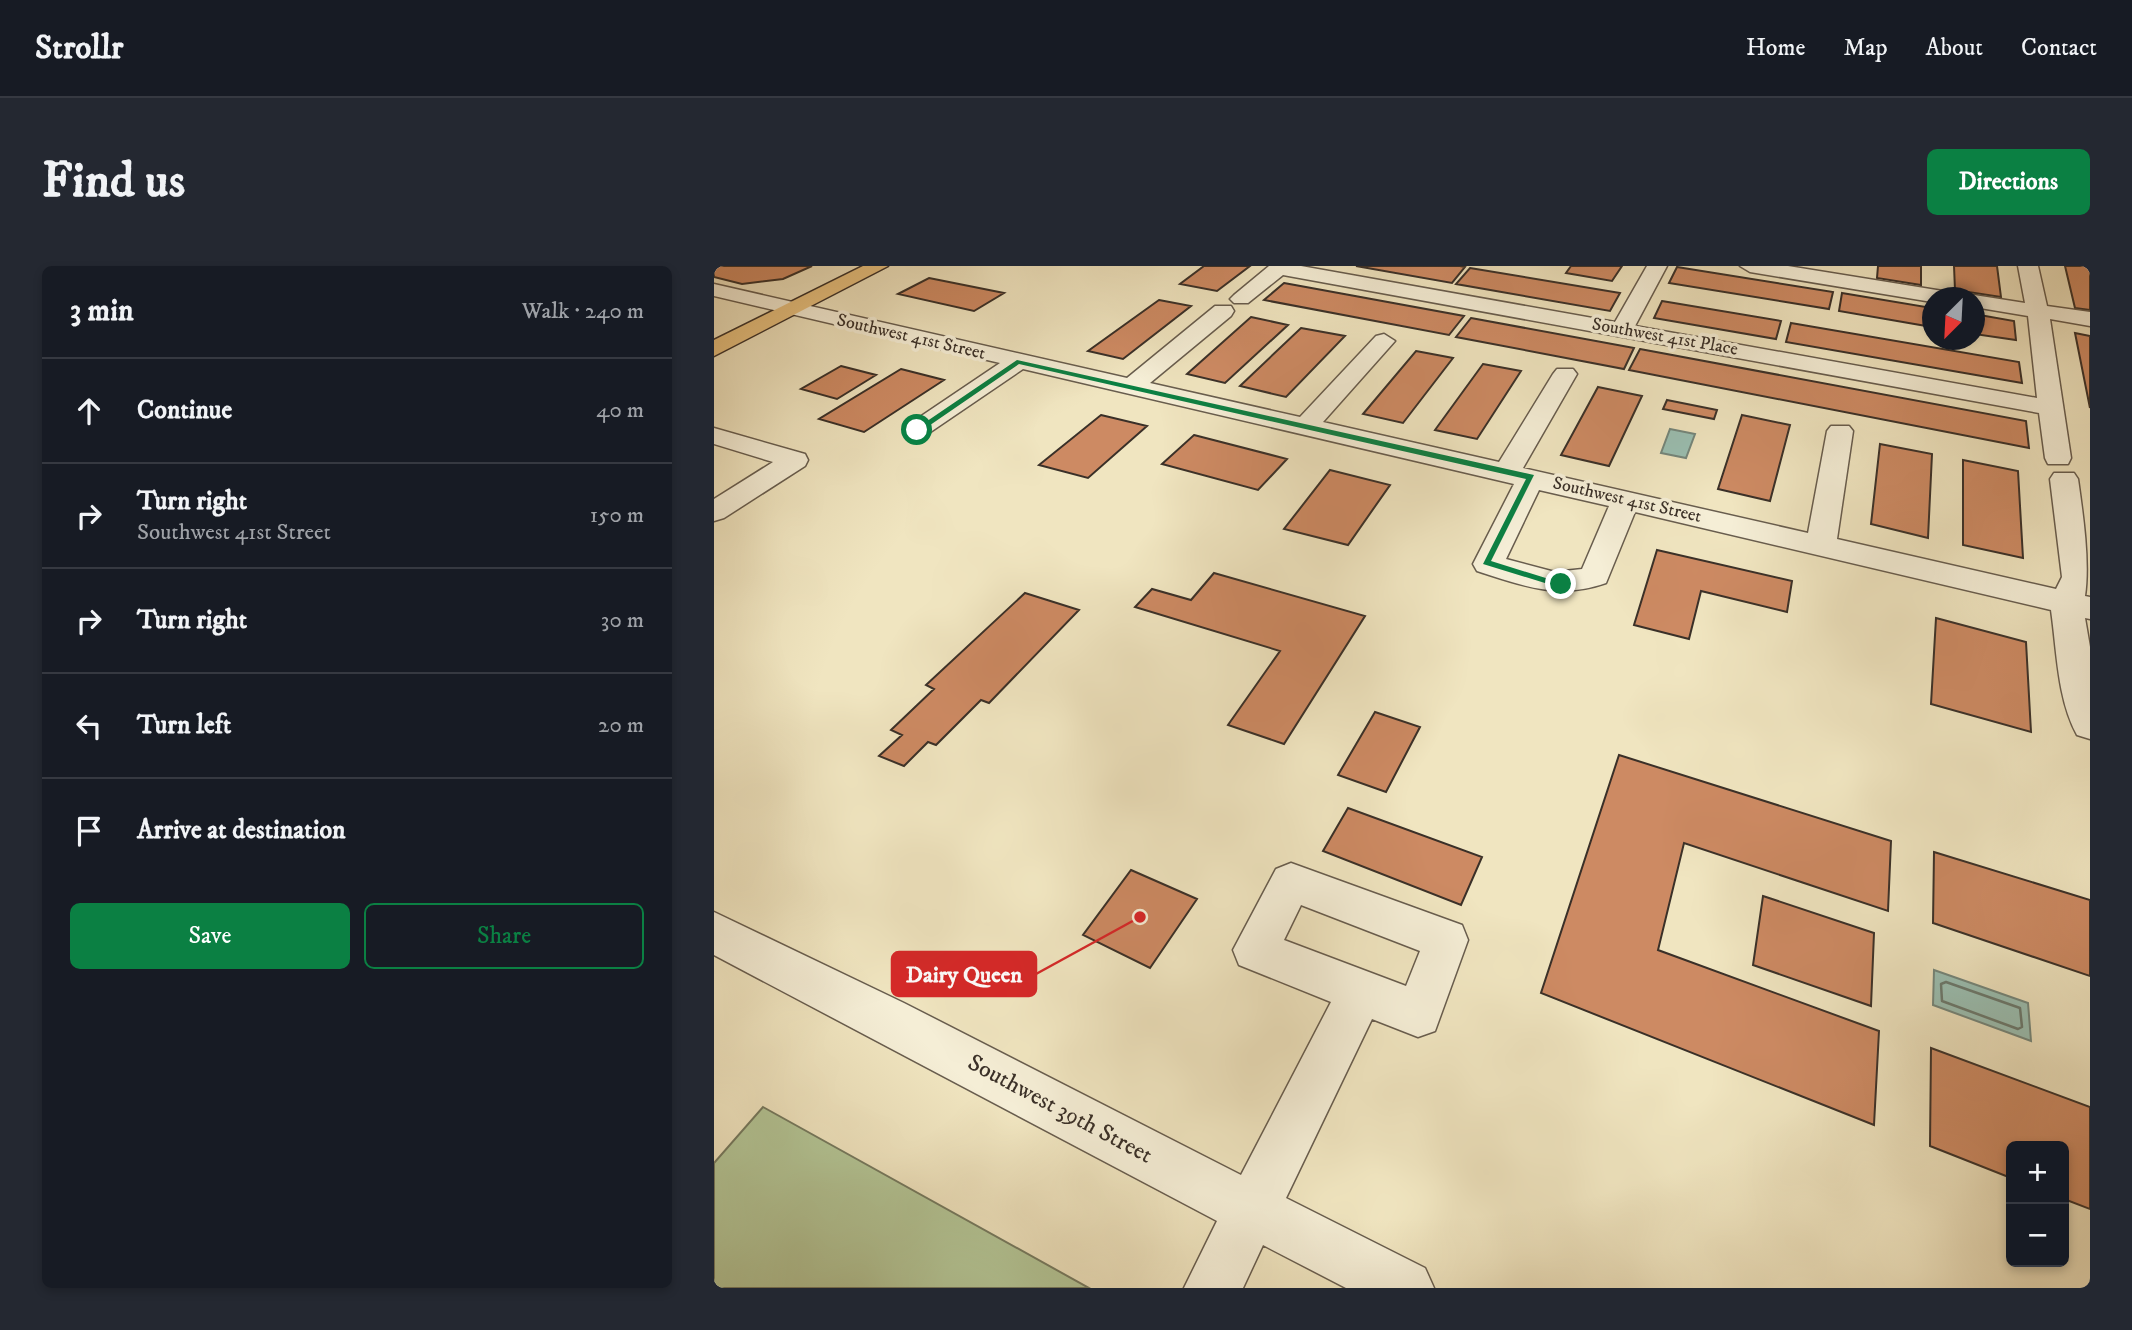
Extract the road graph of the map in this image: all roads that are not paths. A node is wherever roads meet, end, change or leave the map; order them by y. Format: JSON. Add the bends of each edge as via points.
{"nodes":[{"id":1,"x":846,"y":266,"type":"edge"},
{"id":2,"x":878,"y":266,"type":"edge"},
{"id":3,"x":1657,"y":266,"type":"edge"},
{"id":4,"x":1750,"y":266,"type":"edge"},
{"id":5,"x":2028,"y":266,"type":"edge"},
{"id":6,"x":1280,"y":267,"type":"edge"},
{"id":7,"x":1843,"y":273,"type":"edge"},
{"id":8,"x":714,"y":290,"type":"edge"},
{"id":9,"x":1922,"y":292,"type":"edge"},
{"id":10,"x":741,"y":296,"type":"junction"},
{"id":11,"x":1985,"y":304,"type":"edge"},
{"id":12,"x":782,"y":306,"type":"junction"},
{"id":13,"x":714,"y":309,"type":"edge"},
{"id":14,"x":2038,"y":313,"type":"junction"},
{"id":15,"x":2090,"y":319,"type":"edge"},
{"id":16,"x":2090,"y":326,"type":"edge"},
{"id":17,"x":1622,"y":330,"type":"junction"},
{"id":18,"x":714,"y":332,"type":"edge"},
{"id":19,"x":1384,"y":341,"type":"dead end"},
{"id":20,"x":714,"y":349,"type":"edge"},
{"id":21,"x":1017,"y":362,"type":"junction"},
{"id":22,"x":1565,"y":374,"type":"dead end"},
{"id":23,"x":1129,"y":387,"type":"junction"},
{"id":24,"x":2051,"y":408,"type":"junction"},
{"id":25,"x":1305,"y":427,"type":"junction"},
{"id":26,"x":917,"y":430,"type":"dead end"},
{"id":27,"x":1840,"y":431,"type":"dead end"},
{"id":28,"x":714,"y":436,"type":"edge"},
{"id":29,"x":1519,"y":475,"type":"junction"},
{"id":30,"x":1626,"y":500,"type":"junction"},
{"id":31,"x":714,"y":512,"type":"edge"},
{"id":32,"x":1821,"y":545,"type":"junction"},
{"id":33,"x":2078,"y":606,"type":"edge"},
{"id":34,"x":2090,"y":725,"type":"edge"},
{"id":35,"x":714,"y":932,"type":"edge"},
{"id":36,"x":1361,"y":991,"type":"dead end"},
{"id":37,"x":1251,"y":1210,"type":"junction"},
{"id":38,"x":1213,"y":1288,"type":"edge"},
{"id":39,"x":1405,"y":1288,"type":"edge"}],
"edges":[{"from":1,"to":12,"type":"main road"},
{"from":2,"to":12,"type":"main road"},
{"from":3,"to":17,"type":"street"},
{"from":4,"to":7,"type":"street"},
{"from":5,"to":14,"type":"street"},
{"from":6,"to":17,"type":"street","name":"Southwest 41st Place"},
{"from":6,"to":23,"type":"street"},
{"from":7,"to":9,"type":"street"},
{"from":8,"to":10,"type":"street","name":"Southwest 41st Street"},
{"from":10,"to":12,"type":"street","name":"Southwest 41st Street"},
{"from":10,"to":13,"type":"street"},
{"from":11,"to":14,"type":"street"},
{"from":12,"to":18,"type":"main road"},
{"from":12,"to":20,"type":"main road"},
{"from":12,"to":21,"type":"street","name":"Southwest 41st Street"},
{"from":14,"to":15,"type":"street"},
{"from":14,"to":16,"type":"street"},
{"from":14,"to":24,"type":"street"},
{"from":17,"to":24,"type":"street","name":"Southwest 41st Place"},
{"from":19,"to":25,"type":"street"},
{"from":21,"to":23,"type":"street","name":"Southwest 41st Street"},
{"from":21,"to":26,"type":"street"},
{"from":22,"to":29,"type":"street"},
{"from":23,"to":25,"type":"street","name":"Southwest 41st Street"},
{"from":24,"to":33,"type":"street","via":[[2078,577]]},
{"from":25,"to":29,"type":"street","name":"Southwest 41st Street"},
{"from":27,"to":32,"type":"street"},
{"from":28,"to":31,"type":"street","via":[[795,460]]},
{"from":29,"to":30,"type":"street","name":"Southwest 41st Street"},
{"from":29,"to":30,"type":"street","via":[[1488,564],[1561,584],[1581,583],[1595,576]]},
{"from":30,"to":32,"type":"street","name":"Southwest 41st Street"},
{"from":32,"to":33,"type":"street","name":"Southwest 41st Street"},
{"from":33,"to":34,"type":"street","via":[[2081,696]]},
{"from":35,"to":37,"type":"street","name":"Southwest 39th Street","via":[[917,1032]]},
{"from":36,"to":37,"type":"street"},
{"from":37,"to":38,"type":"street"},
{"from":37,"to":39,"type":"street","name":"Southwest 39th Street"}]}
